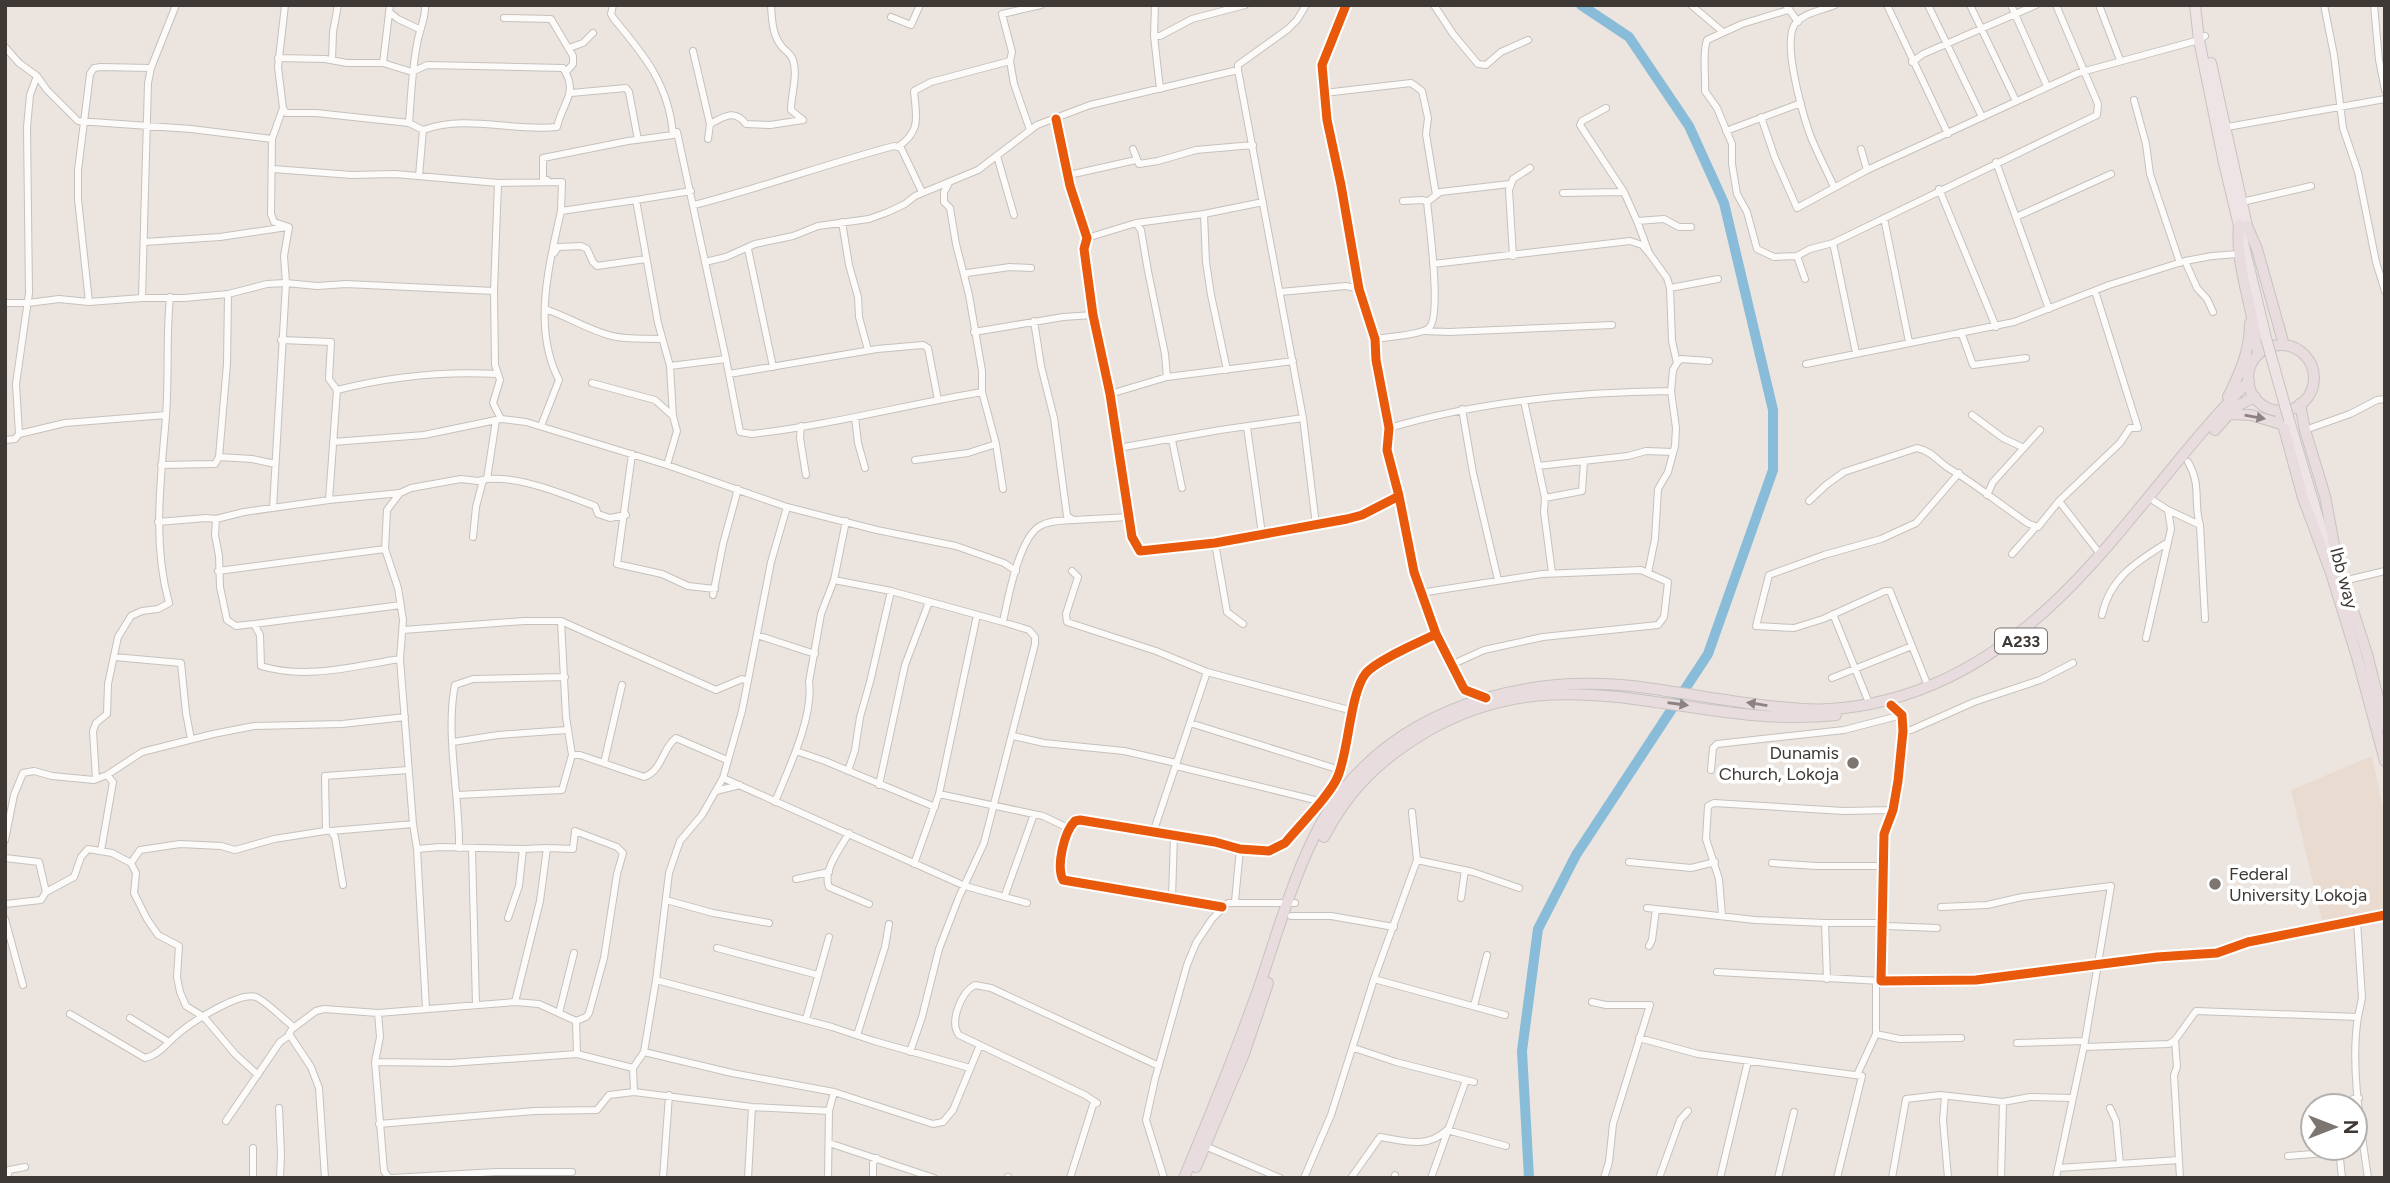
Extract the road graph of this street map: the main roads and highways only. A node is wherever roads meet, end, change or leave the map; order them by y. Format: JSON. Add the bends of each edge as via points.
{"nodes":[{"id":1,"x":2197,"y":5,"type":"edge"},
{"id":2,"x":2202,"y":38,"type":"junction"},
{"id":3,"x":2243,"y":225,"type":"junction"},
{"id":4,"x":2250,"y":309,"type":"junction"},
{"id":5,"x":2284,"y":345,"type":"junction"},
{"id":6,"x":2258,"y":355,"type":"junction"},
{"id":7,"x":2247,"y":372,"type":"junction"},
{"id":8,"x":2255,"y":397,"type":"junction"},
{"id":9,"x":2300,"y":404,"type":"junction"},
{"id":10,"x":2279,"y":410,"type":"junction"},
{"id":11,"x":2225,"y":412,"type":"junction"},
{"id":12,"x":2288,"y":421,"type":"junction"},
{"id":13,"x":2337,"y":561,"type":"junction"},
{"id":14,"x":2331,"y":573,"type":"joint"},
{"id":15,"x":2014,"y":642,"type":"junction"},
{"id":16,"x":1636,"y":692,"type":"junction"},
{"id":17,"x":2385,"y":726,"type":"edge"},
{"id":18,"x":2385,"y":761,"type":"edge"},
{"id":19,"x":1292,"y":903,"type":"junction"},
{"id":20,"x":1184,"y":1178,"type":"edge"},
{"id":21,"x":1192,"y":1178,"type":"edge"}],
"edges":[{"from":1,"to":2,"type":"main road"},
{"from":2,"to":3,"type":"main road"},
{"from":2,"to":3,"type":"main road","via":[[2227,127]]},
{"from":3,"to":4,"type":"highway","via":[[2238,254]]},
{"from":3,"to":5,"type":"highway","via":[[2258,249]]},
{"from":3,"to":12,"type":"main road"},
{"from":4,"to":6,"type":"highway"},
{"from":4,"to":7,"type":"highway"},
{"from":5,"to":6,"type":"highway"},
{"from":5,"to":9,"type":"highway","via":[[2300,351],[2313,369],[2313,386]]},
{"from":6,"to":7,"type":"highway","number":"A233"},
{"from":7,"to":8,"type":"highway"},
{"from":7,"to":11,"type":"highway","number":"A233"},
{"from":8,"to":10,"type":"highway"},
{"from":8,"to":11,"type":"highway","number":"A233"},
{"from":9,"to":10,"type":"highway"},
{"from":9,"to":13,"type":"highway","name":"Ibb way"},
{"from":10,"to":12,"type":"highway"},
{"from":11,"to":12,"type":"highway","one_way":true},
{"from":11,"to":15,"type":"highway","number":"A233","via":[[2100,554]]},
{"from":11,"to":15,"type":"highway","number":"A233","via":[[2188,462],[2071,596]]},
{"from":12,"to":13,"type":"main road"},
{"from":12,"to":14,"type":"main road"},
{"from":13,"to":17,"type":"highway","name":"Ibb way"},
{"from":14,"to":18,"type":"highway"},
{"from":15,"to":16,"type":"highway","number":"A233","one_way":true,"via":[[1928,686],[1851,706],[1806,710]]},
{"from":16,"to":15,"type":"highway","number":"A233","one_way":true,"via":[[1770,717],[1851,713],[1937,690],[1970,674]]},
{"from":16,"to":19,"type":"highway","number":"A233","via":[[1538,694],[1475,709],[1433,727],[1376,767],[1344,801]]},
{"from":16,"to":19,"type":"highway","number":"A233","via":[[1574,683],[1537,687],[1486,698],[1440,716],[1398,740],[1348,784],[1328,813],[1309,850]]},
{"from":19,"to":20,"type":"highway","number":"A233"},
{"from":19,"to":21,"type":"highway","number":"A233","via":[[1244,1054]]}]}
